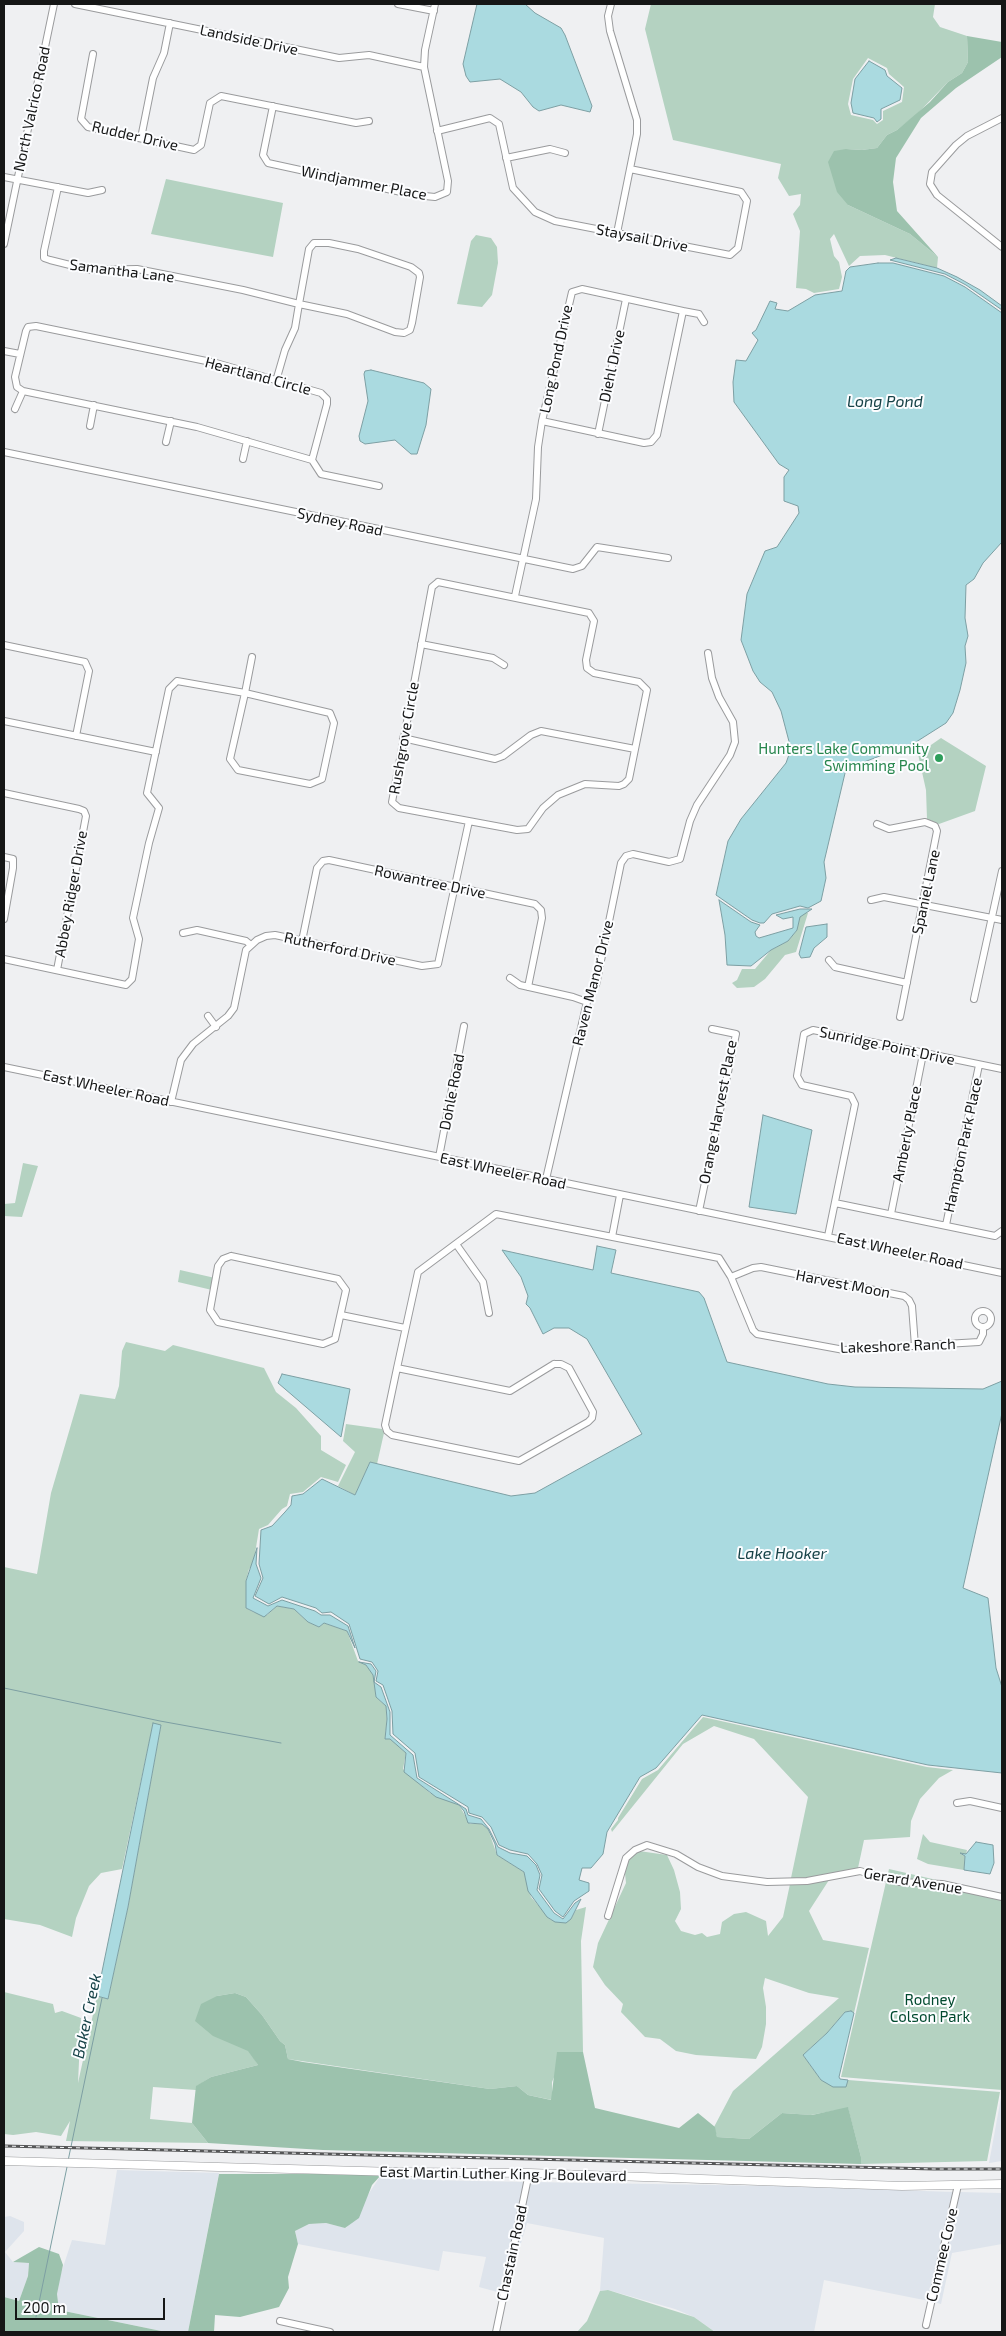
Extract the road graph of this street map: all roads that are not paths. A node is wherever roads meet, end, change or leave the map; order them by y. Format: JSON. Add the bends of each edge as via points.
{"nodes":[{"id":1,"x":54,"y":4,"type":"edge"},
{"id":2,"x":74,"y":4,"type":"edge"},
{"id":3,"x":398,"y":4,"type":"edge"},
{"id":4,"x":610,"y":4,"type":"edge"},
{"id":5,"x":101,"y":6,"type":"edge"},
{"id":6,"x":434,"y":7,"type":"edge"},
{"id":7,"x":170,"y":24,"type":"junction"},
{"id":8,"x":93,"y":54,"type":"dead end"},
{"id":9,"x":424,"y":67,"type":"junction"},
{"id":10,"x":273,"y":106,"type":"junction"},
{"id":11,"x":1002,"y":118,"type":"edge"},
{"id":12,"x":369,"y":121,"type":"dead end"},
{"id":13,"x":437,"y":131,"type":"junction"},
{"id":14,"x":141,"y":138,"type":"junction"},
{"id":15,"x":565,"y":153,"type":"dead end"},
{"id":16,"x":506,"y":158,"type":"junction"},
{"id":17,"x":630,"y":169,"type":"junction"},
{"id":18,"x":4,"y":177,"type":"edge"},
{"id":19,"x":18,"y":180,"type":"junction"},
{"id":20,"x":58,"y":187,"type":"junction"},
{"id":21,"x":102,"y":190,"type":"dead end"},
{"id":22,"x":617,"y":233,"type":"junction"},
{"id":23,"x":4,"y":244,"type":"edge"},
{"id":24,"x":1002,"y":247,"type":"edge"},
{"id":25,"x":626,"y":299,"type":"junction"},
{"id":26,"x":299,"y":304,"type":"junction"},
{"id":27,"x":683,"y":311,"type":"junction"},
{"id":28,"x":704,"y":322,"type":"dead end"},
{"id":29,"x":4,"y":351,"type":"edge"},
{"id":30,"x":4,"y":355,"type":"edge"},
{"id":31,"x":20,"y":356,"type":"junction"},
{"id":32,"x":276,"y":381,"type":"junction"},
{"id":33,"x":23,"y":391,"type":"junction"},
{"id":34,"x":94,"y":405,"type":"junction"},
{"id":35,"x":15,"y":409,"type":"dead end"},
{"id":36,"x":171,"y":421,"type":"junction"},
{"id":37,"x":542,"y":422,"type":"junction"},
{"id":38,"x":90,"y":426,"type":"dead end"},
{"id":39,"x":598,"y":434,"type":"junction"},
{"id":40,"x":247,"y":441,"type":"junction"},
{"id":41,"x":166,"y":442,"type":"dead end"},
{"id":42,"x":4,"y":452,"type":"edge"},
{"id":43,"x":242,"y":459,"type":"dead end"},
{"id":44,"x":312,"y":460,"type":"junction"},
{"id":45,"x":379,"y":486,"type":"dead end"},
{"id":46,"x":524,"y":558,"type":"junction"},
{"id":47,"x":668,"y":558,"type":"dead end"},
{"id":48,"x":515,"y":596,"type":"junction"},
{"id":49,"x":421,"y":644,"type":"junction"},
{"id":50,"x":4,"y":645,"type":"edge"},
{"id":51,"x":708,"y":653,"type":"dead end"},
{"id":52,"x":252,"y":657,"type":"dead end"},
{"id":53,"x":504,"y":665,"type":"dead end"},
{"id":54,"x":244,"y":694,"type":"junction"},
{"id":55,"x":4,"y":721,"type":"edge"},
{"id":56,"x":76,"y":736,"type":"junction"},
{"id":57,"x":403,"y":738,"type":"junction"},
{"id":58,"x":635,"y":749,"type":"junction"},
{"id":59,"x":156,"y":752,"type":"junction"},
{"id":60,"x":4,"y":793,"type":"edge"},
{"id":61,"x":469,"y":821,"type":"junction"},
{"id":62,"x":877,"y":824,"type":"dead end"},
{"id":63,"x":4,"y":857,"type":"edge"},
{"id":64,"x":1002,"y":870,"type":"edge"},
{"id":65,"x":456,"y":886,"type":"junction"},
{"id":66,"x":872,"y":900,"type":"dead end"},
{"id":67,"x":923,"y":904,"type":"junction"},
{"id":68,"x":992,"y":918,"type":"junction"},
{"id":69,"x":4,"y":919,"type":"edge"},
{"id":70,"x":1002,"y":920,"type":"edge"},
{"id":71,"x":183,"y":933,"type":"dead end"},
{"id":72,"x":302,"y":941,"type":"junction"},
{"id":73,"x":251,"y":944,"type":"junction"},
{"id":74,"x":4,"y":959,"type":"edge"},
{"id":75,"x":828,"y":960,"type":"dead end"},
{"id":76,"x":57,"y":970,"type":"junction"},
{"id":77,"x":510,"y":978,"type":"dead end"},
{"id":78,"x":907,"y":983,"type":"junction"},
{"id":79,"x":528,"y":987,"type":"junction"},
{"id":80,"x":974,"y":999,"type":"dead end"},
{"id":81,"x":587,"y":1002,"type":"junction"},
{"id":82,"x":208,"y":1016,"type":"dead end"},
{"id":83,"x":900,"y":1017,"type":"dead end"},
{"id":84,"x":216,"y":1026,"type":"junction"},
{"id":85,"x":464,"y":1026,"type":"dead end"},
{"id":86,"x":712,"y":1029,"type":"dead end"},
{"id":87,"x":923,"y":1054,"type":"junction"},
{"id":88,"x":979,"y":1065,"type":"junction"},
{"id":89,"x":4,"y":1067,"type":"edge"},
{"id":90,"x":1002,"y":1069,"type":"edge"},
{"id":91,"x":171,"y":1102,"type":"junction"},
{"id":92,"x":439,"y":1157,"type":"junction"},
{"id":93,"x":546,"y":1179,"type":"junction"},
{"id":94,"x":620,"y":1195,"type":"junction"},
{"id":95,"x":835,"y":1203,"type":"junction"},
{"id":96,"x":699,"y":1211,"type":"junction"},
{"id":97,"x":891,"y":1214,"type":"junction"},
{"id":98,"x":946,"y":1226,"type":"junction"},
{"id":99,"x":1002,"y":1231,"type":"edge"},
{"id":100,"x":828,"y":1236,"type":"junction"},
{"id":101,"x":612,"y":1237,"type":"junction"},
{"id":102,"x":456,"y":1244,"type":"junction"},
{"id":103,"x":1002,"y":1273,"type":"edge"},
{"id":104,"x":731,"y":1277,"type":"junction"},
{"id":105,"x":490,"y":1313,"type":"dead end"},
{"id":106,"x":341,"y":1315,"type":"junction"},
{"id":107,"x":405,"y":1328,"type":"junction"},
{"id":108,"x":983,"y":1328,"type":"dead end"},
{"id":109,"x":915,"y":1346,"type":"junction"},
{"id":110,"x":397,"y":1368,"type":"junction"},
{"id":111,"x":957,"y":1803,"type":"dead end"},
{"id":112,"x":1002,"y":1808,"type":"edge"},
{"id":113,"x":1002,"y":1897,"type":"edge"},
{"id":114,"x":608,"y":1916,"type":"dead end"},
{"id":115,"x":4,"y":2161,"type":"edge"},
{"id":116,"x":529,"y":2174,"type":"junction"},
{"id":117,"x":1002,"y":2184,"type":"edge"},
{"id":118,"x":958,"y":2185,"type":"junction"},
{"id":119,"x":280,"y":2321,"type":"dead end"},
{"id":120,"x":926,"y":2325,"type":"dead end"},
{"id":121,"x":330,"y":2332,"type":"edge"},
{"id":122,"x":496,"y":2332,"type":"edge"}],
"edges":[{"from":1,"to":19,"type":"street","name":"North Valrico Road"},
{"from":2,"to":5,"type":"street","name":"Landside Drive"},
{"from":3,"to":6,"type":"street"},
{"from":4,"to":17,"type":"street","via":[[610,31],[637,120]]},
{"from":5,"to":7,"type":"street","name":"Landside Drive"},
{"from":6,"to":9,"type":"street","name":"Windjammer Place"},
{"from":7,"to":9,"type":"street","name":"Landside Drive","via":[[339,58],[368,55]]},
{"from":7,"to":14,"type":"street","via":[[164,53],[152,78]]},
{"from":8,"to":14,"type":"street","name":"Rudder Drive","via":[[81,118],[88,127]]},
{"from":9,"to":13,"type":"street","name":"Windjammer Place"},
{"from":10,"to":12,"type":"street","name":"Rudder Drive","via":[[356,123]]},
{"from":10,"to":13,"type":"street","name":"Windjammer Place","via":[[263,155],[268,163],[415,195],[436,197],[447,192],[448,181]]},
{"from":10,"to":14,"type":"street","name":"Rudder Drive","via":[[221,96],[210,104],[200,145],[194,150]]},
{"from":11,"to":24,"type":"street","via":[[966,136],[956,145],[932,172],[930,184],[937,195]]},
{"from":13,"to":16,"type":"street","name":"Staysail Drive","via":[[490,118],[499,124]]},
{"from":15,"to":16,"type":"street","via":[[550,149]]},
{"from":16,"to":22,"type":"street","name":"Staysail Drive","via":[[513,188],[535,212],[555,221]]},
{"from":17,"to":22,"type":"street"},
{"from":17,"to":22,"type":"street","name":"Staysail Drive","via":[[741,192],[747,201],[738,248],[730,255]]},
{"from":18,"to":19,"type":"street"},
{"from":19,"to":20,"type":"street"},
{"from":19,"to":23,"type":"street","name":"North Valrico Road"},
{"from":20,"to":21,"type":"street","via":[[88,193]]},
{"from":20,"to":26,"type":"street","name":"Samantha Lane","via":[[44,258],[90,270],[138,270]]},
{"from":25,"to":27,"type":"street","name":"Long Pond Drive"},
{"from":25,"to":37,"type":"street","name":"Long Pond Drive","via":[[582,289],[572,292]]},
{"from":25,"to":39,"type":"street","name":"Diehl Drive"},
{"from":26,"to":26,"type":"street","name":"Samantha Lane","via":[[347,314],[404,333],[410,330],[420,277],[411,267],[373,254],[317,242],[309,249]]},
{"from":26,"to":32,"type":"street","name":"Samantha Lane","via":[[295,328]]},
{"from":27,"to":28,"type":"street","name":"Long Pond Drive","via":[[699,314]]},
{"from":27,"to":39,"type":"street","name":"Long Pond Drive","via":[[656,435],[651,442],[644,443]]},
{"from":29,"to":31,"type":"street"},
{"from":30,"to":31,"type":"street"},
{"from":31,"to":32,"type":"street","name":"Heartland Circle","via":[[28,327],[36,326],[216,363]]},
{"from":31,"to":33,"type":"street","name":"Heartland Circle","via":[[15,377],[16,387]]},
{"from":32,"to":44,"type":"street","name":"Heartland Circle","via":[[321,393],[327,399]]},
{"from":33,"to":34,"type":"street"},
{"from":33,"to":35,"type":"street"},
{"from":34,"to":36,"type":"street"},
{"from":34,"to":38,"type":"street"},
{"from":36,"to":40,"type":"street"},
{"from":36,"to":41,"type":"street"},
{"from":37,"to":39,"type":"street","name":"Long Pond Drive"},
{"from":37,"to":46,"type":"street","name":"Long Pond Drive","via":[[536,499]]},
{"from":40,"to":43,"type":"street"},
{"from":40,"to":44,"type":"street"},
{"from":42,"to":46,"type":"street","name":"Sydney Road"},
{"from":44,"to":45,"type":"street","via":[[321,474]]},
{"from":46,"to":47,"type":"street","name":"Sydney Road","via":[[573,569],[582,566],[597,547],[605,547]]},
{"from":46,"to":48,"type":"street","name":"Long Pond Drive"},
{"from":48,"to":49,"type":"street","name":"Rushgrove Circle","via":[[438,582],[432,588]]},
{"from":48,"to":58,"type":"street","name":"Rushgrove Circle","via":[[590,613],[594,621],[587,668],[594,673],[639,682],[647,690]]},
{"from":49,"to":53,"type":"street","via":[[493,658]]},
{"from":49,"to":57,"type":"street","name":"Rushgrove Circle"},
{"from":50,"to":56,"type":"street","via":[[85,662],[89,671]]},
{"from":51,"to":81,"type":"street","name":"Raven Manor Drive","via":[[712,678],[733,722],[735,742],[697,805],[680,859],[669,862],[632,854],[621,863],[596,985]]},
{"from":52,"to":54,"type":"street"},
{"from":54,"to":54,"type":"street","via":[[330,712],[334,723],[322,780],[310,784],[238,770],[230,758]]},
{"from":54,"to":59,"type":"street","via":[[177,681],[168,688]]},
{"from":55,"to":56,"type":"street"},
{"from":56,"to":59,"type":"street"},
{"from":57,"to":58,"type":"street","via":[[495,759],[541,731]]},
{"from":57,"to":61,"type":"street","name":"Rushgrove Circle","via":[[392,802],[399,808]]},
{"from":58,"to":61,"type":"street","name":"Rushgrove Circle","via":[[629,779],[624,784],[585,784],[558,796],[543,808],[528,829],[509,829]]},
{"from":59,"to":76,"type":"street","via":[[148,796],[160,808],[133,918],[140,939],[132,979],[126,985]]},
{"from":60,"to":76,"type":"street","name":"Abbey Ridger Drive","via":[[79,809],[86,816]]},
{"from":61,"to":65,"type":"street","name":"Rutherford Drive"},
{"from":62,"to":67,"type":"street","name":"Spaniel Lane","via":[[888,829],[925,822],[935,826],[937,836]]},
{"from":63,"to":69,"type":"street","via":[[13,860],[13,868]]},
{"from":64,"to":68,"type":"street"},
{"from":65,"to":72,"type":"street","name":"Rutherford Drive","via":[[441,954],[438,964],[433,966]]},
{"from":65,"to":72,"type":"street","name":"Rowantree Drive","via":[[323,861],[317,868]]},
{"from":65,"to":79,"type":"street","name":"Rowantree Drive","via":[[535,904],[541,910]]},
{"from":66,"to":67,"type":"street","via":[[884,897]]},
{"from":67,"to":68,"type":"street"},
{"from":67,"to":78,"type":"street","name":"Spaniel Lane"},
{"from":68,"to":70,"type":"street"},
{"from":68,"to":80,"type":"street"},
{"from":71,"to":73,"type":"street","via":[[197,930]]},
{"from":72,"to":73,"type":"street","name":"Rutherford Drive","via":[[266,936]]},
{"from":73,"to":84,"type":"street","via":[[244,959],[234,1008]]},
{"from":74,"to":76,"type":"street"},
{"from":75,"to":78,"type":"street","via":[[835,968]]},
{"from":77,"to":79,"type":"street"},
{"from":78,"to":83,"type":"street","name":"Spaniel Lane"},
{"from":79,"to":81,"type":"street"},
{"from":81,"to":93,"type":"street","name":"Raven Manor Drive"},
{"from":82,"to":84,"type":"street"},
{"from":84,"to":91,"type":"street","via":[[193,1044],[181,1060]]},
{"from":85,"to":92,"type":"street","name":"Dohle Road"},
{"from":86,"to":96,"type":"street","name":"Orange Harvest Place","via":[[736,1034]]},
{"from":87,"to":88,"type":"street","name":"Sunridge Point Drive"},
{"from":87,"to":95,"type":"street","name":"Sunridge Point Drive","via":[[814,1030],[804,1034],[797,1076],[802,1085],[851,1096],[856,1104]]},
{"from":87,"to":97,"type":"street","name":"Amberly Place"},
{"from":88,"to":90,"type":"street","name":"Sunridge Point Drive"},
{"from":88,"to":98,"type":"street","name":"Hampton Park Place"},
{"from":89,"to":91,"type":"street","name":"East Wheeler Road"},
{"from":91,"to":92,"type":"street","name":"East Wheeler Road"},
{"from":92,"to":93,"type":"street","name":"East Wheeler Road"},
{"from":93,"to":94,"type":"street","name":"East Wheeler Road"},
{"from":94,"to":96,"type":"street","name":"East Wheeler Road"},
{"from":94,"to":101,"type":"street"},
{"from":95,"to":97,"type":"street"},
{"from":95,"to":100,"type":"street","name":"Sunridge Point Drive"},
{"from":96,"to":100,"type":"street","name":"East Wheeler Road"},
{"from":97,"to":98,"type":"street"},
{"from":98,"to":99,"type":"street","via":[[995,1236]]},
{"from":100,"to":103,"type":"street","name":"East Wheeler Road"},
{"from":101,"to":102,"type":"street","name":"Lakeshore Ranch","via":[[496,1214]]},
{"from":101,"to":104,"type":"street","name":"Lakeshore Ranch","via":[[719,1258]]},
{"from":102,"to":105,"type":"street","via":[[483,1282]]},
{"from":102,"to":107,"type":"street","name":"Lakeshore Ranch","via":[[418,1272]]},
{"from":104,"to":109,"type":"street","name":"Lakeshore Ranch","via":[[757,1334],[844,1350]]},
{"from":104,"to":109,"type":"street","name":"Harvest Moon","via":[[761,1267],[904,1296],[912,1306]]},
{"from":106,"to":106,"type":"street","via":[[346,1290],[338,1279],[231,1256],[218,1266],[210,1310],[218,1322],[323,1344],[335,1338]]},
{"from":106,"to":107,"type":"street"},
{"from":107,"to":110,"type":"street","name":"Lakeshore Ranch"},
{"from":108,"to":109,"type":"street","name":"Lakeshore Ranch","via":[[984,1334],[979,1342]]},
{"from":110,"to":110,"type":"street","name":"Lakeshore Ranch","via":[[384,1425],[392,1435],[518,1461],[588,1422],[593,1412],[569,1368],[561,1364],[554,1364],[510,1391]]},
{"from":111,"to":112,"type":"street","via":[[970,1801]]},
{"from":113,"to":114,"type":"street","name":"Gerard Avenue","via":[[942,1884],[899,1882],[860,1871],[807,1881],[767,1882],[722,1876],[676,1854],[647,1845],[634,1850],[626,1858]]},
{"from":115,"to":116,"type":"main road","name":"East Martin Luther King Jr Boulevard"},
{"from":116,"to":118,"type":"main road","name":"East Martin Luther King Jr Boulevard"},
{"from":116,"to":122,"type":"street","name":"Chastain Road"},
{"from":117,"to":118,"type":"main road","name":"East Martin Luther King Jr Boulevard"},
{"from":118,"to":120,"type":"street","name":"Commee Cove"},
{"from":119,"to":121,"type":"street"}]}
